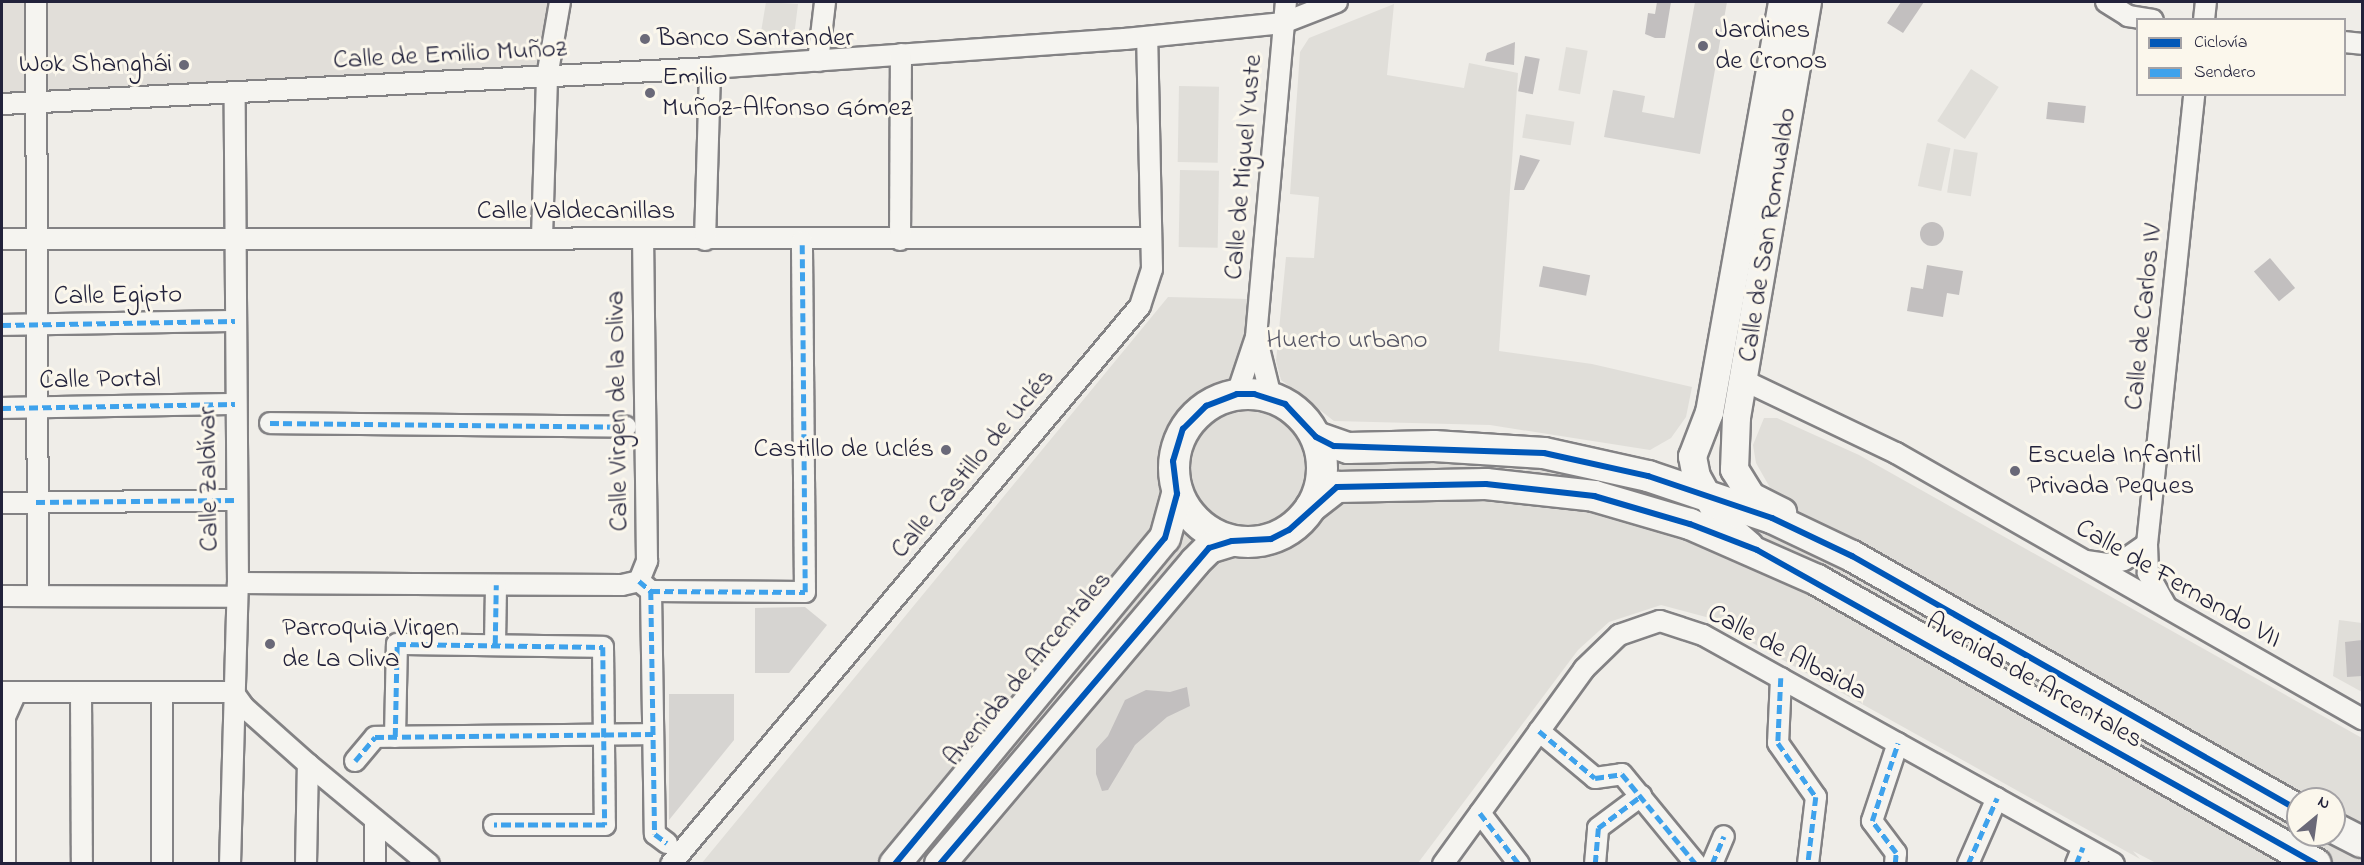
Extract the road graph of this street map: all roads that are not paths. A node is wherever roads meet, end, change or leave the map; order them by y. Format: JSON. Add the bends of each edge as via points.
{"nodes":[{"id":1,"x":36,"y":2,"type":"edge"},
{"id":2,"x":560,"y":2,"type":"edge"},
{"id":3,"x":825,"y":2,"type":"edge"},
{"id":4,"x":1286,"y":2,"type":"edge"},
{"id":5,"x":1337,"y":2,"type":"edge"},
{"id":6,"x":1782,"y":2,"type":"edge"},
{"id":7,"x":1807,"y":2,"type":"edge"},
{"id":8,"x":2106,"y":2,"type":"edge"},
{"id":9,"x":2206,"y":2,"type":"edge"},
{"id":10,"x":2140,"y":18,"type":"edge"},
{"id":11,"x":2204,"y":18,"type":"edge"},
{"id":12,"x":1283,"y":22,"type":"junction"},
{"id":13,"x":1147,"y":37,"type":"junction"},
{"id":14,"x":2346,"y":42,"type":"edge"},
{"id":15,"x":2362,"y":44,"type":"edge"},
{"id":16,"x":901,"y":54,"type":"junction"},
{"id":17,"x":818,"y":61,"type":"junction"},
{"id":18,"x":710,"y":68,"type":"junction"},
{"id":19,"x":547,"y":77,"type":"junction"},
{"id":20,"x":235,"y":94,"type":"junction"},
{"id":21,"x":2194,"y":96,"type":"edge"},
{"id":22,"x":2,"y":104,"type":"edge"},
{"id":23,"x":36,"y":104,"type":"junction"},
{"id":24,"x":236,"y":237,"type":"junction"},
{"id":25,"x":542,"y":237,"type":"junction"},
{"id":26,"x":36,"y":238,"type":"junction"},
{"id":27,"x":1150,"y":238,"type":"junction"},
{"id":28,"x":2,"y":239,"type":"edge"},
{"id":29,"x":643,"y":239,"type":"junction"},
{"id":30,"x":705,"y":240,"type":"junction"},
{"id":31,"x":900,"y":240,"type":"junction"},
{"id":32,"x":802,"y":241,"type":"junction"},
{"id":33,"x":235,"y":321,"type":"junction"},
{"id":34,"x":38,"y":325,"type":"junction"},
{"id":35,"x":2,"y":326,"type":"edge"},
{"id":36,"x":1256,"y":338,"type":"junction"},
{"id":37,"x":1743,"y":381,"type":"junction"},
{"id":38,"x":1237,"y":394,"type":"junction"},
{"id":39,"x":1271,"y":397,"type":"junction"},
{"id":40,"x":235,"y":404,"type":"junction"},
{"id":41,"x":2,"y":408,"type":"edge"},
{"id":42,"x":38,"y":408,"type":"junction"},
{"id":43,"x":270,"y":423,"type":"dead end"},
{"id":44,"x":626,"y":427,"type":"dead end"},
{"id":45,"x":1316,"y":437,"type":"junction"},
{"id":46,"x":1692,"y":456,"type":"junction"},
{"id":47,"x":1734,"y":469,"type":"junction"},
{"id":48,"x":1648,"y":476,"type":"junction"},
{"id":49,"x":1177,"y":494,"type":"junction"},
{"id":50,"x":1705,"y":495,"type":"junction"},
{"id":51,"x":1594,"y":496,"type":"junction"},
{"id":52,"x":236,"y":500,"type":"junction"},
{"id":53,"x":2,"y":502,"type":"edge"},
{"id":54,"x":36,"y":502,"type":"junction"},
{"id":55,"x":1311,"y":507,"type":"junction"},
{"id":56,"x":1232,"y":541,"type":"junction"},
{"id":57,"x":2147,"y":544,"type":"junction"},
{"id":58,"x":1757,"y":550,"type":"junction"},
{"id":59,"x":2082,"y":561,"type":"junction"},
{"id":60,"x":1871,"y":567,"type":"junction"},
{"id":61,"x":496,"y":585,"type":"junction"},
{"id":62,"x":645,"y":586,"type":"junction"},
{"id":63,"x":236,"y":590,"type":"junction"},
{"id":64,"x":2,"y":596,"type":"edge"},
{"id":65,"x":38,"y":596,"type":"junction"},
{"id":66,"x":2170,"y":611,"type":"junction"},
{"id":67,"x":495,"y":644,"type":"junction"},
{"id":68,"x":1781,"y":678,"type":"junction"},
{"id":69,"x":9,"y":692,"type":"edge"},
{"id":70,"x":233,"y":692,"type":"junction"},
{"id":71,"x":81,"y":693,"type":"junction"},
{"id":72,"x":162,"y":693,"type":"junction"},
{"id":73,"x":2362,"y":719,"type":"edge"},
{"id":74,"x":1539,"y":730,"type":"junction"},
{"id":75,"x":605,"y":735,"type":"junction"},
{"id":76,"x":653,"y":735,"type":"junction"},
{"id":77,"x":395,"y":737,"type":"junction"},
{"id":78,"x":1898,"y":743,"type":"junction"},
{"id":79,"x":355,"y":761,"type":"dead end"},
{"id":80,"x":308,"y":764,"type":"junction"},
{"id":81,"x":1641,"y":796,"type":"junction"},
{"id":82,"x":1997,"y":798,"type":"junction"},
{"id":83,"x":2286,"y":803,"type":"edge"},
{"id":84,"x":1479,"y":813,"type":"junction"},
{"id":85,"x":375,"y":820,"type":"junction"},
{"id":86,"x":494,"y":825,"type":"dead end"},
{"id":87,"x":2346,"y":834,"type":"edge"},
{"id":88,"x":1724,"y":836,"type":"dead end"},
{"id":89,"x":2362,"y":842,"type":"edge"},
{"id":90,"x":667,"y":843,"type":"dead end"},
{"id":91,"x":2079,"y":855,"type":"edge"},
{"id":92,"x":5,"y":864,"type":"edge"},
{"id":93,"x":82,"y":864,"type":"edge"},
{"id":94,"x":162,"y":864,"type":"edge"},
{"id":95,"x":230,"y":864,"type":"edge"},
{"id":96,"x":306,"y":864,"type":"edge"},
{"id":97,"x":375,"y":864,"type":"edge"},
{"id":98,"x":429,"y":864,"type":"edge"},
{"id":99,"x":671,"y":864,"type":"edge"},
{"id":100,"x":895,"y":864,"type":"edge"},
{"id":101,"x":940,"y":864,"type":"edge"},
{"id":102,"x":1443,"y":864,"type":"edge"},
{"id":103,"x":1519,"y":864,"type":"edge"},
{"id":104,"x":1595,"y":864,"type":"edge"},
{"id":105,"x":1696,"y":864,"type":"edge"},
{"id":106,"x":1712,"y":864,"type":"edge"},
{"id":107,"x":1808,"y":864,"type":"edge"},
{"id":108,"x":1895,"y":864,"type":"edge"},
{"id":109,"x":1968,"y":864,"type":"edge"},
{"id":110,"x":2114,"y":864,"type":"edge"},
{"id":111,"x":2316,"y":864,"type":"edge"}],
"edges":[{"from":1,"to":23,"type":"street"},
{"from":2,"to":19,"type":"street"},
{"from":3,"to":17,"type":"street"},
{"from":4,"to":12,"type":"street","name":"Calle de Miguel Yuste"},
{"from":5,"to":12,"type":"street","name":"Calle de Emilio Muñoz"},
{"from":6,"to":46,"type":"main road","name":"Calle de San Romualdo","via":[[1709,412]]},
{"from":7,"to":37,"type":"main road","name":"Calle de San Romualdo"},
{"from":8,"to":10,"type":"street","via":[[2128,16]]},
{"from":9,"to":11,"type":"street"},
{"from":12,"to":13,"type":"street","name":"Calle de Emilio Muñoz"},
{"from":12,"to":36,"type":"street","name":"Calle de Miguel Yuste"},
{"from":13,"to":16,"type":"street","name":"Calle de Emilio Muñoz"},
{"from":13,"to":27,"type":"street","name":"Calle Castillo de Uclés"},
{"from":14,"to":15,"type":"street"},
{"from":16,"to":17,"type":"street","name":"Calle de Emilio Muñoz"},
{"from":16,"to":31,"type":"street"},
{"from":17,"to":18,"type":"street","name":"Calle de Emilio Muñoz"},
{"from":18,"to":19,"type":"street","name":"Calle de Emilio Muñoz"},
{"from":18,"to":30,"type":"street"},
{"from":19,"to":20,"type":"street","name":"Calle de Emilio Muñoz"},
{"from":19,"to":25,"type":"street"},
{"from":20,"to":23,"type":"street","name":"Calle de Emilio Muñoz"},
{"from":20,"to":24,"type":"street","name":"Calle Zaldívar"},
{"from":21,"to":57,"type":"street","name":"Calle de Carlos IV"},
{"from":22,"to":23,"type":"street","name":"Calle de Emilio Muñoz"},
{"from":23,"to":26,"type":"street"},
{"from":24,"to":25,"type":"street","name":"Calle Valdecanillas"},
{"from":24,"to":26,"type":"street","name":"Calle Valdecanillas"},
{"from":24,"to":33,"type":"street","name":"Calle Zaldívar"},
{"from":25,"to":29,"type":"street","name":"Calle Valdecanillas"},
{"from":26,"to":28,"type":"street","name":"Calle Valdecanillas"},
{"from":26,"to":34,"type":"street"},
{"from":27,"to":31,"type":"street","name":"Calle Valdecanillas"},
{"from":27,"to":99,"type":"street","name":"Calle Castillo de Uclés","via":[[1152,269],[1140,306]]},
{"from":29,"to":30,"type":"street","name":"Calle Valdecanillas"},
{"from":29,"to":62,"type":"street","name":"Calle Virgen de la Oliva"},
{"from":30,"to":32,"type":"street","name":"Calle Valdecanillas"},
{"from":31,"to":32,"type":"street","name":"Calle Valdecanillas"},
{"from":32,"to":62,"type":"street","via":[[806,592]]},
{"from":33,"to":34,"type":"street","name":"Calle Egipto"},
{"from":33,"to":40,"type":"street","name":"Calle Zaldívar"},
{"from":34,"to":35,"type":"street","name":"Calle Egipto"},
{"from":34,"to":42,"type":"street"},
{"from":36,"to":38,"type":"street","name":"Calle de Miguel Yuste"},
{"from":36,"to":39,"type":"street","name":"Calle de Miguel Yuste"},
{"from":37,"to":47,"type":"main road","name":"Calle de San Romualdo","via":[[1733,438]]},
{"from":37,"to":59,"type":"street","name":"Calle de Fernando VII","via":[[1896,453]]},
{"from":38,"to":39,"type":"main road"},
{"from":38,"to":49,"type":"main road","via":[[1206,406],[1183,429],[1173,461]]},
{"from":39,"to":45,"type":"main road","via":[[1298,413]]},
{"from":40,"to":42,"type":"street","name":"Calle Portal"},
{"from":40,"to":52,"type":"street","name":"Calle Zaldívar"},
{"from":41,"to":42,"type":"street","name":"Calle Portal"},
{"from":42,"to":54,"type":"street"},
{"from":43,"to":44,"type":"street"},
{"from":45,"to":48,"type":"main road","name":"Avenida de Arcentales","via":[[1348,448],[1434,446],[1544,453]]},
{"from":45,"to":55,"type":"main road","via":[[1322,465]]},
{"from":46,"to":48,"type":"main road"},
{"from":46,"to":50,"type":"main road"},
{"from":47,"to":50,"type":"main road","via":[[1723,485]]},
{"from":47,"to":60,"type":"main road","via":[[1751,496],[1849,545]]},
{"from":48,"to":50,"type":"main road","name":"Avenida de Arcentales"},
{"from":49,"to":56,"type":"main road","via":[[1198,524]]},
{"from":49,"to":100,"type":"main road","name":"Avenida de Arcentales","via":[[1166,537]]},
{"from":50,"to":51,"type":"main road","via":[[1673,504],[1628,493]]},
{"from":50,"to":58,"type":"main road","via":[[1735,536]]},
{"from":50,"to":60,"type":"main road","name":"Avenida de Arcentales","via":[[1772,518]]},
{"from":51,"to":55,"type":"main road","name":"Avenida de Arcentales","via":[[1486,484],[1337,487]]},
{"from":51,"to":58,"type":"main road","name":"Avenida de Arcentales","via":[[1690,524]]},
{"from":52,"to":54,"type":"street"},
{"from":52,"to":63,"type":"street","name":"Calle Zaldívar"},
{"from":53,"to":54,"type":"street"},
{"from":54,"to":65,"type":"street"},
{"from":55,"to":56,"type":"main road","via":[[1289,530],[1270,539]]},
{"from":56,"to":101,"type":"main road","via":[[1209,548],[1195,562]]},
{"from":57,"to":59,"type":"street","via":[[2108,564]]},
{"from":57,"to":66,"type":"street","name":"Calle de Carlos IV","via":[[2148,573]]},
{"from":58,"to":111,"type":"main road","name":"Avenida de Arcentales"},
{"from":59,"to":66,"type":"street","name":"Calle de Fernando VII"},
{"from":60,"to":83,"type":"main road","name":"Avenida de Arcentales"},
{"from":61,"to":62,"type":"street"},
{"from":61,"to":63,"type":"street"},
{"from":61,"to":67,"type":"street"},
{"from":62,"to":76,"type":"street","name":"Calle Virgen de la Oliva"},
{"from":63,"to":65,"type":"street"},
{"from":63,"to":70,"type":"street","name":"Calle Zaldívar"},
{"from":64,"to":65,"type":"street"},
{"from":66,"to":73,"type":"street","name":"Calle de Fernando VII"},
{"from":67,"to":75,"type":"street","via":[[603,647]]},
{"from":67,"to":77,"type":"street","via":[[397,644]]},
{"from":68,"to":74,"type":"street","name":"Calle de Albaida","via":[[1703,635],[1660,621],[1618,635],[1584,669]]},
{"from":68,"to":78,"type":"street","name":"Calle de Albaida"},
{"from":68,"to":107,"type":"street","via":[[1778,744],[1816,797]]},
{"from":69,"to":71,"type":"street"},
{"from":69,"to":92,"type":"street","via":[[5,717]]},
{"from":70,"to":72,"type":"street"},
{"from":70,"to":80,"type":"street"},
{"from":70,"to":95,"type":"street","name":"Calle Zaldívar"},
{"from":71,"to":72,"type":"street"},
{"from":71,"to":93,"type":"street"},
{"from":72,"to":94,"type":"street"},
{"from":74,"to":81,"type":"street","via":[[1595,778],[1622,774]]},
{"from":74,"to":84,"type":"street","name":"Calle de Albaida"},
{"from":75,"to":76,"type":"street"},
{"from":75,"to":77,"type":"street"},
{"from":75,"to":86,"type":"street","via":[[605,825]]},
{"from":76,"to":90,"type":"street","name":"Calle Virgen de la Oliva","via":[[655,834]]},
{"from":77,"to":79,"type":"street","via":[[375,737]]},
{"from":78,"to":82,"type":"street","name":"Calle de Albaida"},
{"from":78,"to":108,"type":"street","via":[[1872,821],[1896,853]]},
{"from":80,"to":85,"type":"street"},
{"from":80,"to":96,"type":"street"},
{"from":81,"to":104,"type":"street","via":[[1598,828]]},
{"from":81,"to":105,"type":"street"},
{"from":82,"to":91,"type":"street","name":"Calle de Albaida"},
{"from":82,"to":109,"type":"street"},
{"from":84,"to":102,"type":"street","name":"Calle de Albaida"},
{"from":84,"to":103,"type":"street"},
{"from":85,"to":97,"type":"street"},
{"from":85,"to":98,"type":"street"},
{"from":87,"to":89,"type":"main road"},
{"from":88,"to":106,"type":"street"},
{"from":91,"to":110,"type":"street","name":"Calle de Albaida"}]}
